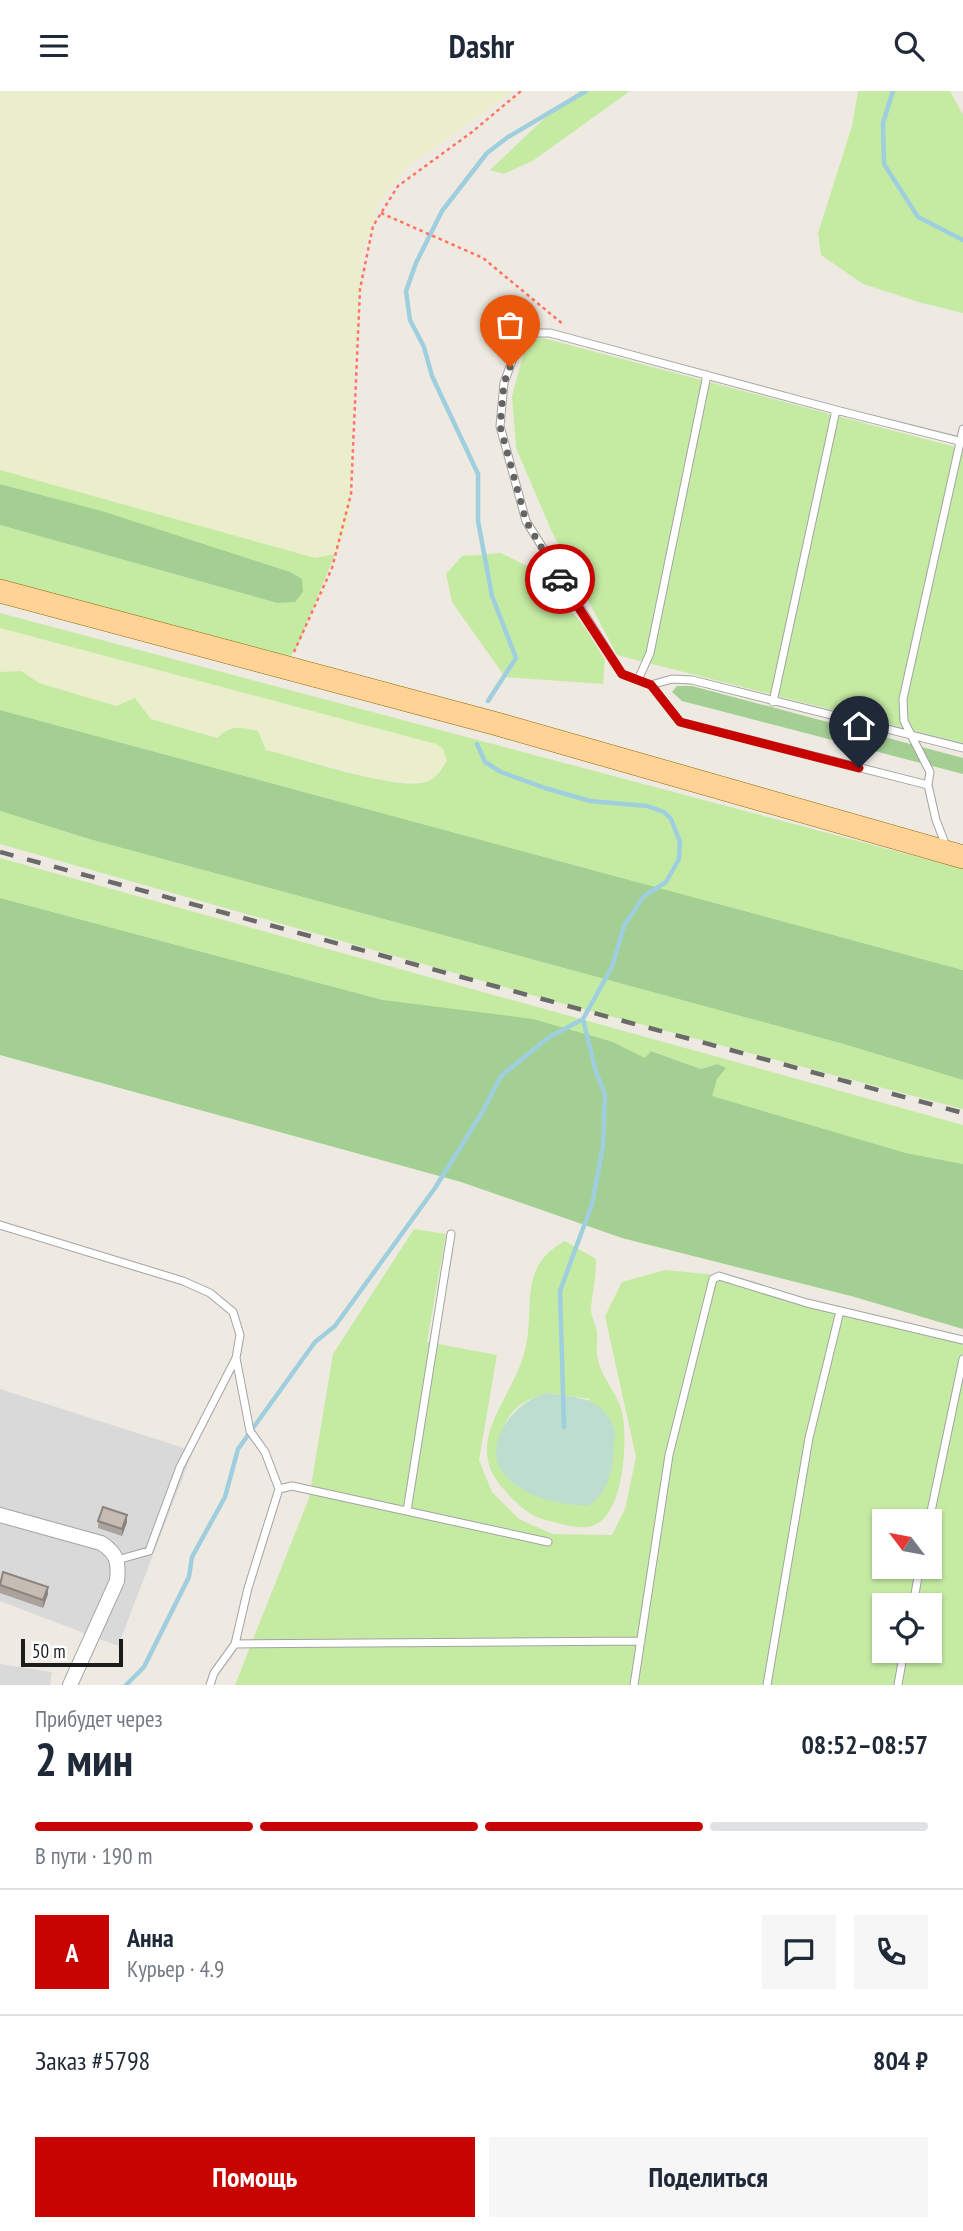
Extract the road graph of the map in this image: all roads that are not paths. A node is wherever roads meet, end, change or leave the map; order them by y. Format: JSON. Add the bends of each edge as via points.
{"nodes":[{"id":1,"x":707,"y":375,"type":"junction"},
{"id":2,"x":836,"y":410,"type":"junction"},
{"id":3,"x":963,"y":429,"type":"edge"},
{"id":4,"x":962,"y":442,"type":"edge"},
{"id":5,"x":0,"y":591,"type":"edge"},
{"id":6,"x":638,"y":680,"type":"junction"},
{"id":7,"x":651,"y":685,"type":"junction"},
{"id":8,"x":773,"y":702,"type":"junction"},
{"id":9,"x":911,"y":735,"type":"junction"},
{"id":10,"x":963,"y":748,"type":"edge"},
{"id":11,"x":928,"y":785,"type":"junction"},
{"id":12,"x":956,"y":855,"type":"edge"},
{"id":13,"x":0,"y":1225,"type":"edge"},
{"id":14,"x":451,"y":1234,"type":"dead end"},
{"id":15,"x":840,"y":1311,"type":"junction"},
{"id":16,"x":963,"y":1339,"type":"edge"},
{"id":17,"x":236,"y":1358,"type":"junction"},
{"id":18,"x":963,"y":1359,"type":"edge"},
{"id":19,"x":279,"y":1489,"type":"junction"},
{"id":20,"x":932,"y":1509,"type":"edge"},
{"id":21,"x":407,"y":1511,"type":"junction"},
{"id":22,"x":0,"y":1515,"type":"edge"},
{"id":23,"x":548,"y":1542,"type":"dead end"},
{"id":24,"x":117,"y":1560,"type":"junction"},
{"id":25,"x":641,"y":1641,"type":"junction"},
{"id":26,"x":235,"y":1644,"type":"junction"},
{"id":27,"x":902,"y":1663,"type":"edge"},
{"id":28,"x":71,"y":1685,"type":"edge"},
{"id":29,"x":211,"y":1685,"type":"edge"},
{"id":30,"x":634,"y":1685,"type":"edge"},
{"id":31,"x":767,"y":1685,"type":"edge"},
{"id":32,"x":898,"y":1685,"type":"edge"}],
"edges":[{"from":1,"to":2,"type":"lane"},
{"from":1,"to":6,"type":"lane","via":[[650,653]]},
{"from":1,"to":6,"type":"lane","via":[[551,333],[534,333],[516,350],[504,383],[500,426],[526,521],[622,674]]},
{"from":2,"to":4,"type":"lane"},
{"from":2,"to":8,"type":"lane"},
{"from":3,"to":4,"type":"lane"},
{"from":4,"to":9,"type":"lane","via":[[903,699],[904,721]]},
{"from":5,"to":12,"type":"main road","via":[[497,724]]},
{"from":6,"to":7,"type":"lane"},
{"from":7,"to":8,"type":"lane","via":[[672,678],[692,680]]},
{"from":7,"to":11,"type":"lane","via":[[680,722]]},
{"from":8,"to":9,"type":"lane"},
{"from":9,"to":10,"type":"lane"},
{"from":9,"to":11,"type":"lane","via":[[930,772]]},
{"from":11,"to":12,"type":"lane","via":[[936,820]]},
{"from":13,"to":17,"type":"lane","via":[[210,1293],[233,1312],[240,1335]]},
{"from":14,"to":21,"type":"lane"},
{"from":15,"to":16,"type":"lane"},
{"from":15,"to":25,"type":"lane","via":[[719,1276],[710,1282],[669,1455]]},
{"from":15,"to":31,"type":"lane","via":[[809,1438]]},
{"from":17,"to":19,"type":"lane","via":[[250,1431],[265,1452]]},
{"from":17,"to":24,"type":"lane","via":[[180,1467],[149,1552]]},
{"from":18,"to":20,"type":"lane"},
{"from":19,"to":21,"type":"lane","via":[[292,1486]]},
{"from":19,"to":26,"type":"lane"},
{"from":21,"to":23,"type":"lane"},
{"from":22,"to":24,"type":"street","via":[[101,1543],[114,1551]]},
{"from":24,"to":28,"type":"street","via":[[117,1581]]},
{"from":25,"to":26,"type":"lane"},
{"from":25,"to":30,"type":"lane"},
{"from":26,"to":29,"type":"lane"},
{"from":27,"to":32,"type":"lane"}]}
